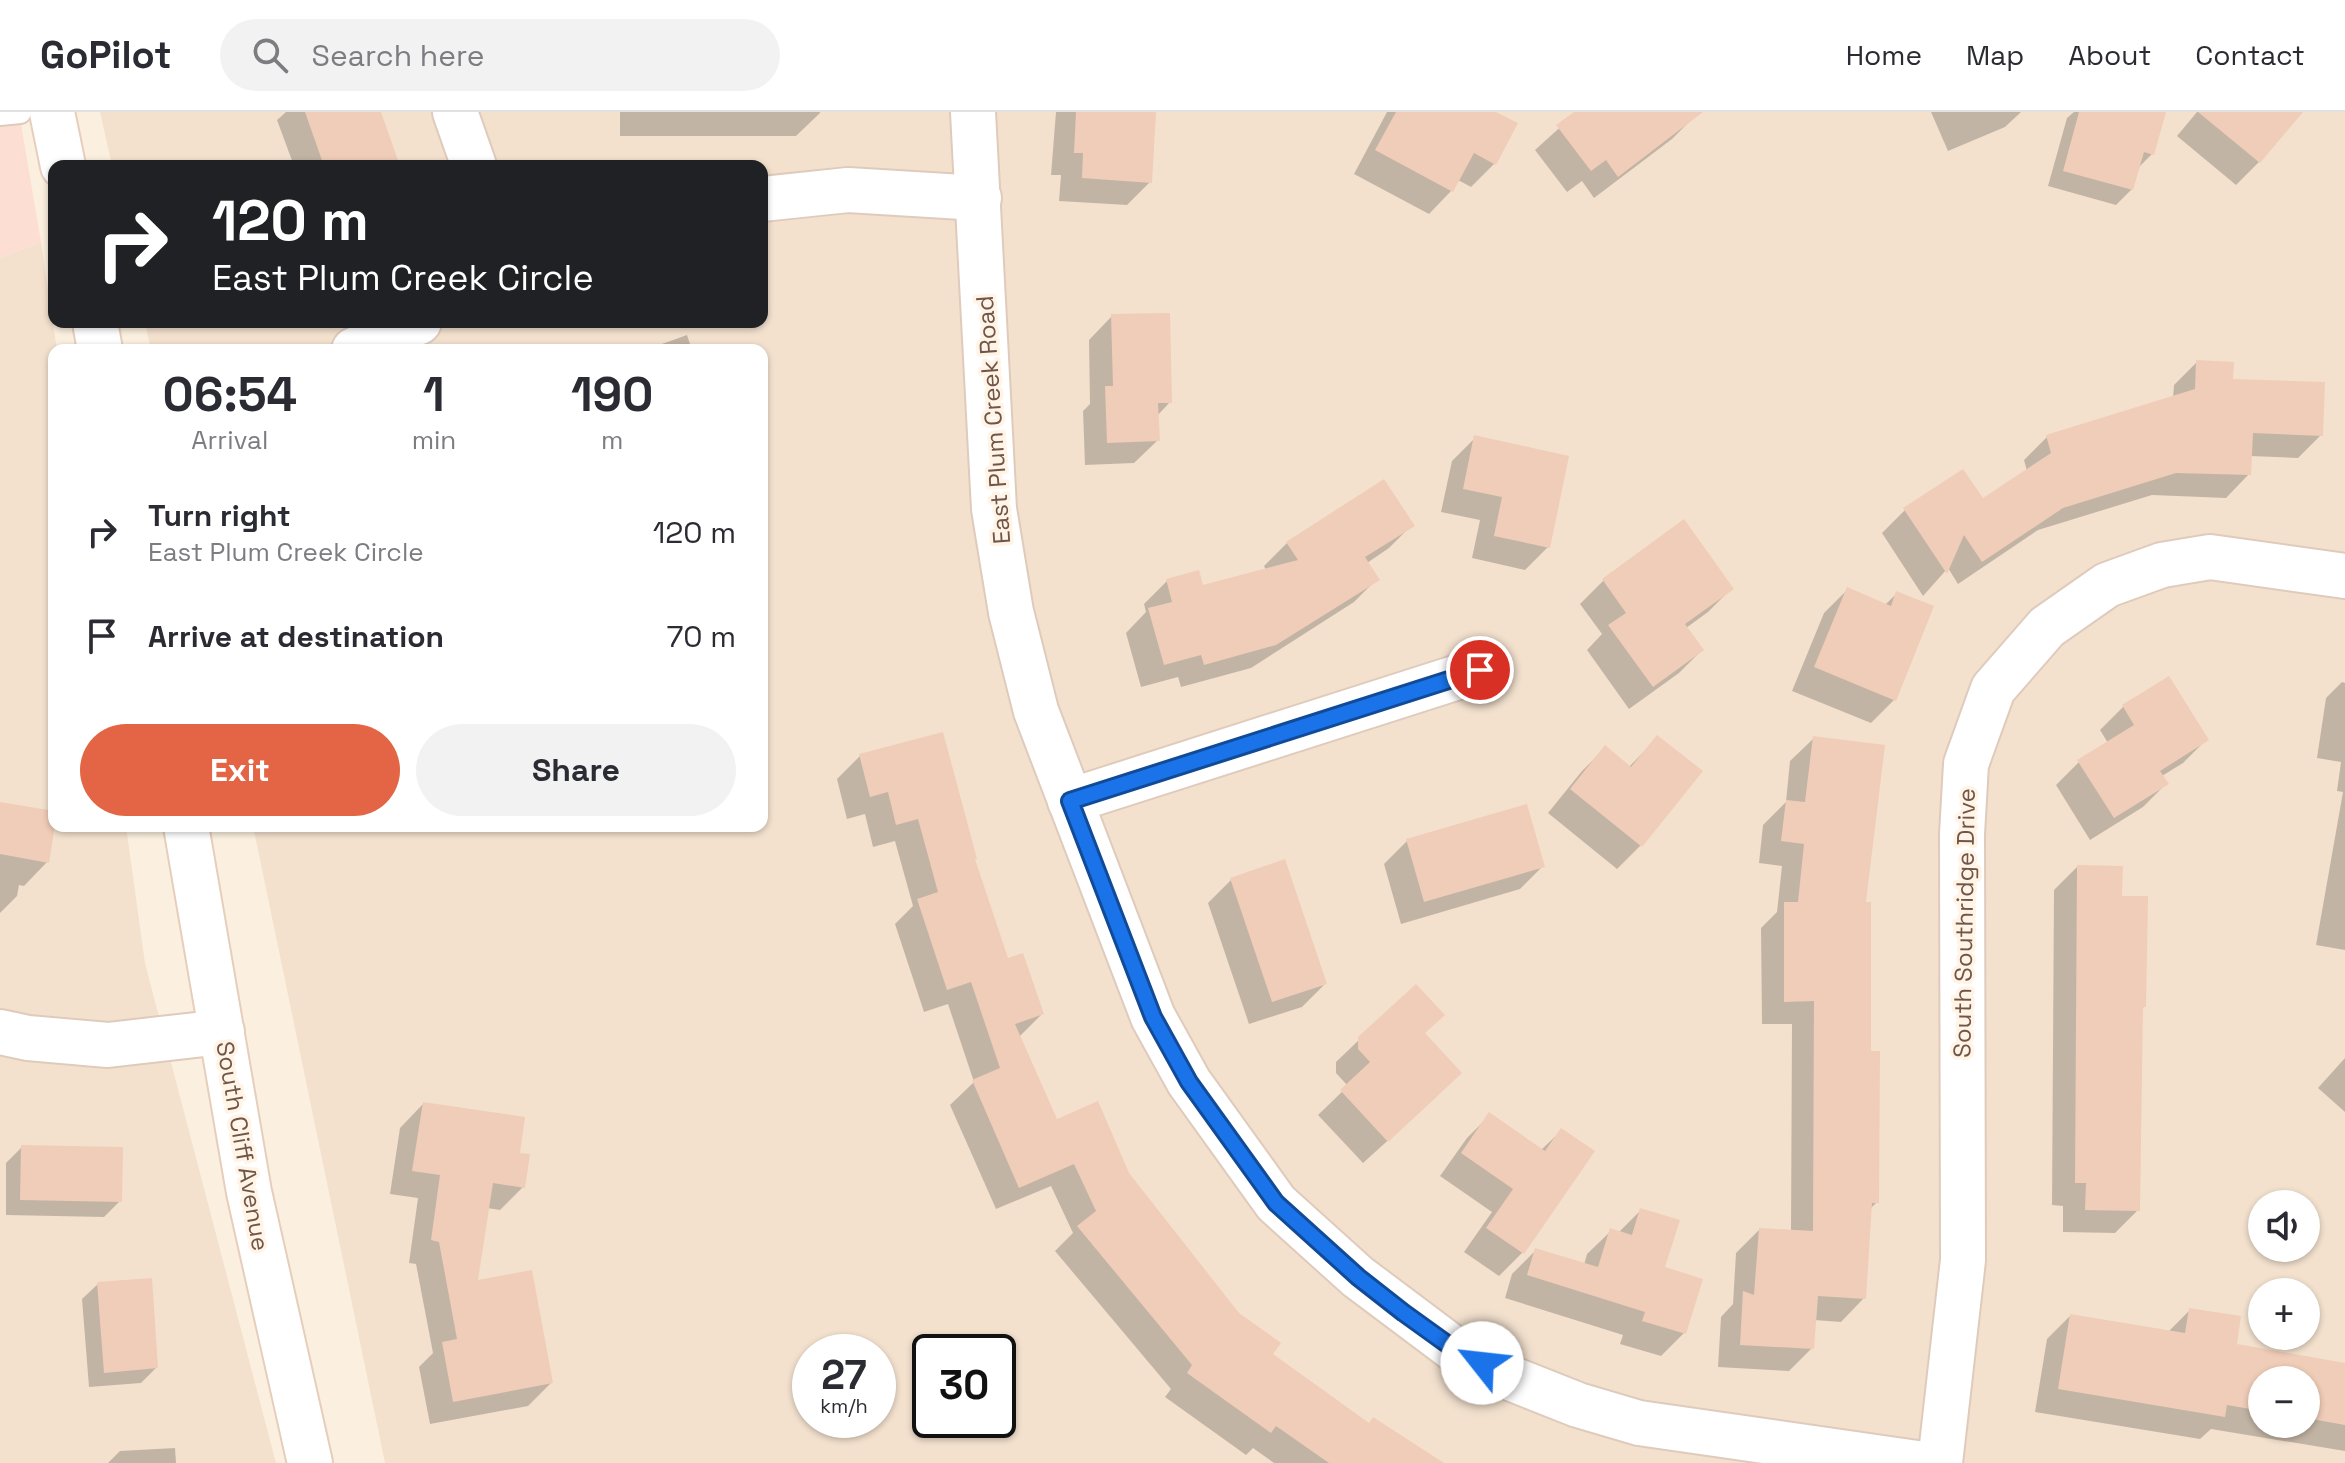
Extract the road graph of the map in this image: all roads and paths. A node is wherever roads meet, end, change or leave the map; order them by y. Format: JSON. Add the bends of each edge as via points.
{"nodes":[{"id":1,"x":20,"y":112,"type":"edge"},
{"id":2,"x":52,"y":112,"type":"edge"},
{"id":3,"x":455,"y":112,"type":"edge"},
{"id":4,"x":973,"y":112,"type":"edge"},
{"id":5,"x":0,"y":114,"type":"edge"},
{"id":6,"x":62,"y":160,"type":"edge"},
{"id":7,"x":472,"y":160,"type":"edge"},
{"id":8,"x":768,"y":198,"type":"edge"},
{"id":9,"x":979,"y":198,"type":"junction"},
{"id":10,"x":405,"y":328,"type":"edge"},
{"id":11,"x":368,"y":344,"type":"edge"},
{"id":12,"x":2345,"y":576,"type":"edge"},
{"id":13,"x":1480,"y":670,"type":"dead end"},
{"id":14,"x":1070,"y":801,"type":"junction"},
{"id":15,"x":187,"y":832,"type":"edge"},
{"id":16,"x":0,"y":1032,"type":"edge"},
{"id":17,"x":222,"y":1032,"type":"junction"},
{"id":18,"x":310,"y":1463,"type":"edge"},
{"id":19,"x":1917,"y":1463,"type":"edge"},
{"id":20,"x":1940,"y":1463,"type":"edge"}],
"edges":[{"from":1,"to":5,"type":"lane"},
{"from":2,"to":6,"type":"street"},
{"from":3,"to":7,"type":"street"},
{"from":4,"to":9,"type":"street","name":"East Plum Creek Road"},
{"from":8,"to":9,"type":"street","via":[[848,190]]},
{"from":9,"to":14,"type":"street","name":"East Plum Creek Road","via":[[994,509],[1011,612],[1036,711]]},
{"from":10,"to":11,"type":"street"},
{"from":12,"to":20,"type":"street","name":"South Southridge Drive","via":[[2210,557],[2162,565],[2107,585],[2047,627],[1993,689],[1966,764],[1963,1260]]},
{"from":13,"to":14,"type":"street"},
{"from":14,"to":19,"type":"street","name":"East Plum Creek Road","via":[[1153,1017],[1189,1082],[1276,1203],[1404,1313],[1454,1349],[1510,1378],[1639,1423]]},
{"from":15,"to":17,"type":"street","name":"South Cliff Avenue"},
{"from":16,"to":17,"type":"street","via":[[108,1045]]},
{"from":17,"to":18,"type":"street","name":"South Cliff Avenue","via":[[249,1192]]}]}
